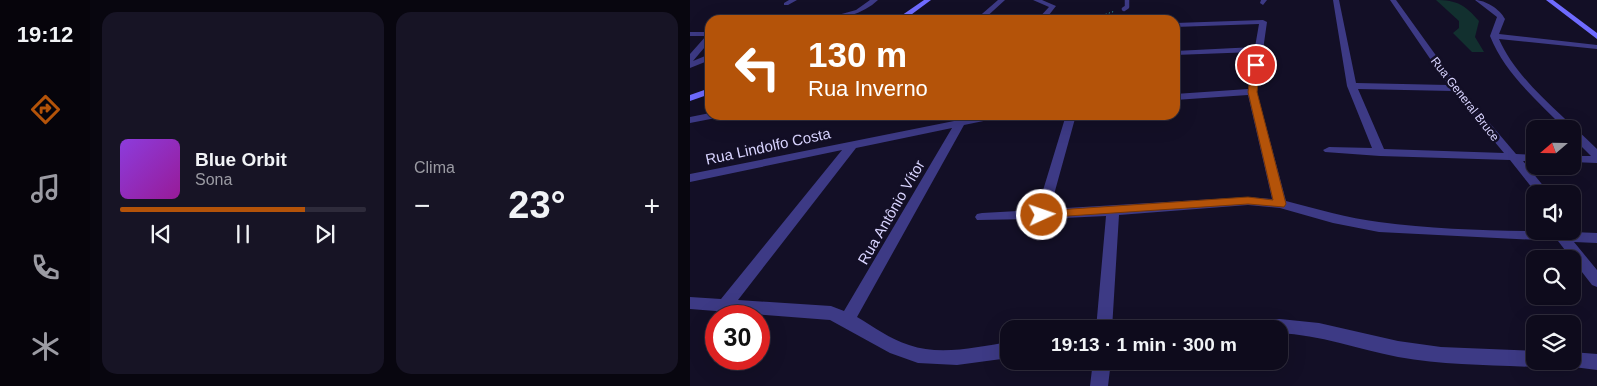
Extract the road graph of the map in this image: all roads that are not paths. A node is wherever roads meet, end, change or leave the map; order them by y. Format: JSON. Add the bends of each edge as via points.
{"nodes":[{"id":1,"x":794,"y":0,"type":"edge"},
{"id":2,"x":870,"y":0,"type":"edge"},
{"id":3,"x":875,"y":0,"type":"edge"},
{"id":4,"x":928,"y":0,"type":"edge"},
{"id":5,"x":1002,"y":0,"type":"edge"},
{"id":6,"x":1036,"y":0,"type":"edge"},
{"id":7,"x":1127,"y":0,"type":"edge"},
{"id":8,"x":1336,"y":0,"type":"edge"},
{"id":9,"x":1392,"y":0,"type":"edge"},
{"id":10,"x":1478,"y":0,"type":"edge"},
{"id":11,"x":1550,"y":0,"type":"edge"},
{"id":12,"x":786,"y":4,"type":"dead end"},
{"id":13,"x":1124,"y":9,"type":"road end"},
{"id":14,"x":843,"y":15,"type":"edge"},
{"id":15,"x":906,"y":15,"type":"edge"},
{"id":16,"x":985,"y":15,"type":"edge"},
{"id":17,"x":1045,"y":15,"type":"edge"},
{"id":18,"x":1180,"y":25,"type":"edge"},
{"id":19,"x":690,"y":34,"type":"edge"},
{"id":20,"x":705,"y":35,"type":"edge"},
{"id":21,"x":1494,"y":36,"type":"junction"},
{"id":22,"x":1597,"y":37,"type":"edge"},
{"id":23,"x":705,"y":41,"type":"edge"},
{"id":24,"x":1597,"y":47,"type":"edge"},
{"id":25,"x":1259,"y":50,"type":"junction"},
{"id":26,"x":1180,"y":53,"type":"edge"},
{"id":27,"x":690,"y":59,"type":"edge"},
{"id":28,"x":705,"y":60,"type":"edge"},
{"id":29,"x":690,"y":65,"type":"edge"},
{"id":30,"x":1352,"y":86,"type":"junction"},
{"id":31,"x":1454,"y":88,"type":"junction"},
{"id":32,"x":1252,"y":92,"type":"junction"},
{"id":33,"x":705,"y":93,"type":"edge"},
{"id":34,"x":1180,"y":97,"type":"edge"},
{"id":35,"x":690,"y":98,"type":"edge"},
{"id":36,"x":705,"y":117,"type":"edge"},
{"id":37,"x":690,"y":120,"type":"edge"},
{"id":38,"x":972,"y":120,"type":"edge"},
{"id":39,"x":1070,"y":120,"type":"edge"},
{"id":40,"x":1562,"y":120,"type":"edge"},
{"id":41,"x":961,"y":122,"type":"junction"},
{"id":42,"x":1581,"y":139,"type":"edge"},
{"id":43,"x":853,"y":144,"type":"junction"},
{"id":44,"x":1329,"y":150,"type":"dead end"},
{"id":45,"x":1380,"y":154,"type":"junction"},
{"id":46,"x":1597,"y":156,"type":"edge"},
{"id":47,"x":1511,"y":157,"type":"junction"},
{"id":48,"x":1526,"y":158,"type":"edge"},
{"id":49,"x":1581,"y":159,"type":"edge"},
{"id":50,"x":1597,"y":160,"type":"edge"},
{"id":51,"x":690,"y":178,"type":"edge"},
{"id":52,"x":1536,"y":185,"type":"edge"},
{"id":53,"x":1280,"y":204,"type":"junction"},
{"id":54,"x":1113,"y":211,"type":"junction"},
{"id":55,"x":1042,"y":215,"type":"junction"},
{"id":56,"x":982,"y":217,"type":"dead end"},
{"id":57,"x":1526,"y":232,"type":"edge"},
{"id":58,"x":1581,"y":238,"type":"edge"},
{"id":59,"x":1597,"y":238,"type":"edge"},
{"id":60,"x":1572,"y":240,"type":"edge"},
{"id":61,"x":1597,"y":281,"type":"edge"},
{"id":62,"x":690,"y":302,"type":"edge"},
{"id":63,"x":725,"y":305,"type":"joint"},
{"id":64,"x":770,"y":308,"type":"edge"},
{"id":65,"x":848,"y":319,"type":"junction"},
{"id":66,"x":1105,"y":320,"type":"edge"},
{"id":67,"x":1288,"y":327,"type":"edge"},
{"id":68,"x":1000,"y":351,"type":"edge"},
{"id":69,"x":1526,"y":359,"type":"edge"},
{"id":70,"x":1581,"y":361,"type":"edge"},
{"id":71,"x":1597,"y":362,"type":"edge"},
{"id":72,"x":1101,"y":370,"type":"edge"},
{"id":73,"x":1099,"y":386,"type":"edge"}],
"edges":[{"from":1,"to":12,"type":"street"},
{"from":2,"to":3,"type":"street"},
{"from":3,"to":14,"type":"street","via":[[858,11]]},
{"from":4,"to":15,"type":"street"},
{"from":5,"to":16,"type":"street"},
{"from":6,"to":17,"type":"street","via":[[1053,6]]},
{"from":7,"to":13,"type":"lane"},
{"from":8,"to":30,"type":"street"},
{"from":9,"to":31,"type":"street","name":"Rua General Bruce"},
{"from":10,"to":21,"type":"street","via":[[1502,19]]},
{"from":11,"to":22,"type":"street"},
{"from":18,"to":25,"type":"street","via":[[1263,22]]},
{"from":19,"to":20,"type":"street"},
{"from":21,"to":24,"type":"street"},
{"from":21,"to":40,"type":"street","via":[[1513,68]]},
{"from":23,"to":27,"type":"street"},
{"from":25,"to":26,"type":"street"},
{"from":25,"to":32,"type":"street"},
{"from":28,"to":29,"type":"street"},
{"from":30,"to":31,"type":"street"},
{"from":30,"to":45,"type":"street"},
{"from":31,"to":47,"type":"street","name":"Rua General Bruce"},
{"from":32,"to":34,"type":"street"},
{"from":32,"to":53,"type":"street"},
{"from":33,"to":35,"type":"street"},
{"from":36,"to":37,"type":"street"},
{"from":38,"to":41,"type":"street","name":"Rua Lindolfo Costa"},
{"from":39,"to":55,"type":"street"},
{"from":41,"to":43,"type":"street","name":"Rua Lindolfo Costa"},
{"from":41,"to":65,"type":"street","name":"Rua Antônio Vítor"},
{"from":42,"to":46,"type":"street"},
{"from":43,"to":51,"type":"street","name":"Rua Lindolfo Costa"},
{"from":43,"to":63,"type":"street"},
{"from":44,"to":45,"type":"street"},
{"from":45,"to":47,"type":"street"},
{"from":47,"to":48,"type":"street"},
{"from":47,"to":52,"type":"street","name":"Rua General Bruce"},
{"from":49,"to":50,"type":"street"},
{"from":53,"to":54,"type":"street","via":[[1248,201]]},
{"from":53,"to":57,"type":"street","via":[[1379,227],[1446,232]]},
{"from":54,"to":55,"type":"street"},
{"from":54,"to":66,"type":"street"},
{"from":55,"to":56,"type":"street"},
{"from":58,"to":59,"type":"street"},
{"from":60,"to":61,"type":"street"},
{"from":62,"to":63,"type":"street"},
{"from":64,"to":65,"type":"street","via":[[831,313]]},
{"from":65,"to":68,"type":"street","via":[[905,352],[924,357]]},
{"from":67,"to":69,"type":"street","via":[[1320,330],[1441,355]]},
{"from":70,"to":71,"type":"street"},
{"from":72,"to":73,"type":"street"}]}
